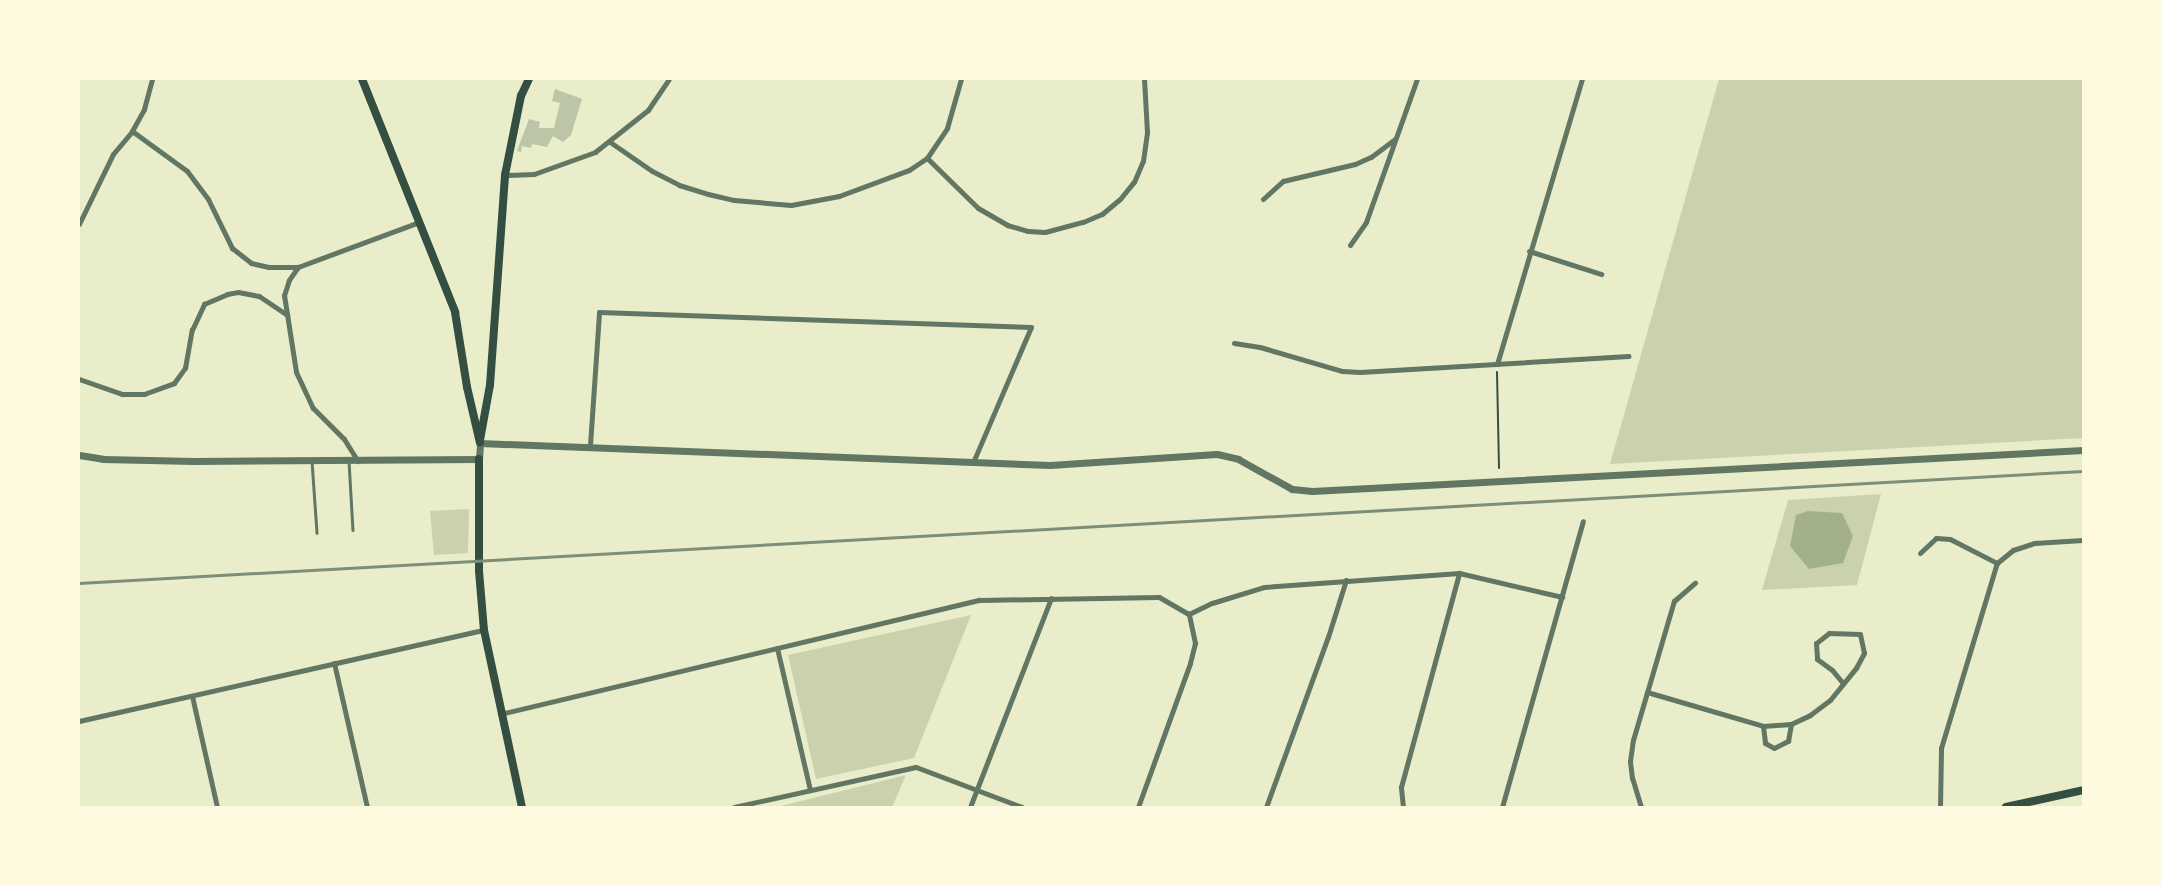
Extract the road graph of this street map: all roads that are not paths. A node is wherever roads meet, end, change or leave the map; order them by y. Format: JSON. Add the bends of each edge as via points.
{"nodes":[{"id":1,"x":152,"y":79,"type":"edge"},
{"id":2,"x":362,"y":79,"type":"edge"},
{"id":3,"x":529,"y":79,"type":"edge"},
{"id":4,"x":669,"y":79,"type":"edge"},
{"id":5,"x":961,"y":79,"type":"edge"},
{"id":6,"x":1144,"y":79,"type":"edge"},
{"id":7,"x":1417,"y":79,"type":"edge"},
{"id":8,"x":1582,"y":79,"type":"edge"},
{"id":9,"x":132,"y":131,"type":"junction"},
{"id":10,"x":1395,"y":139,"type":"junction"},
{"id":11,"x":610,"y":142,"type":"junction"},
{"id":12,"x":928,"y":158,"type":"junction"},
{"id":13,"x":505,"y":176,"type":"junction"},
{"id":14,"x":1263,"y":199,"type":"dead end"},
{"id":15,"x":419,"y":222,"type":"junction"},
{"id":16,"x":79,"y":225,"type":"edge"},
{"id":17,"x":1350,"y":244,"type":"dead end"},
{"id":18,"x":1529,"y":251,"type":"junction"},
{"id":19,"x":298,"y":267,"type":"junction"},
{"id":20,"x":1601,"y":274,"type":"dead end"},
{"id":21,"x":287,"y":315,"type":"junction"},
{"id":22,"x":1234,"y":343,"type":"dead end"},
{"id":23,"x":1629,"y":356,"type":"dead end"},
{"id":24,"x":1497,"y":363,"type":"junction"},
{"id":25,"x":79,"y":379,"type":"edge"},
{"id":26,"x":480,"y":443,"type":"junction"},
{"id":27,"x":590,"y":445,"type":"junction"},
{"id":28,"x":2083,"y":450,"type":"edge"},
{"id":29,"x":79,"y":455,"type":"edge"},
{"id":30,"x":479,"y":459,"type":"junction"},
{"id":31,"x":312,"y":461,"type":"junction"},
{"id":32,"x":353,"y":461,"type":"junction"},
{"id":33,"x":973,"y":462,"type":"junction"},
{"id":34,"x":1583,"y":521,"type":"dead end"},
{"id":35,"x":353,"y":530,"type":"dead end"},
{"id":36,"x":317,"y":533,"type":"dead end"},
{"id":37,"x":2083,"y":540,"type":"edge"},
{"id":38,"x":1920,"y":553,"type":"dead end"},
{"id":39,"x":1997,"y":563,"type":"junction"},
{"id":40,"x":1459,"y":572,"type":"junction"},
{"id":41,"x":1346,"y":580,"type":"junction"},
{"id":42,"x":1695,"y":583,"type":"dead end"},
{"id":43,"x":1562,"y":597,"type":"junction"},
{"id":44,"x":1051,"y":598,"type":"junction"},
{"id":45,"x":1189,"y":614,"type":"junction"},
{"id":46,"x":484,"y":630,"type":"junction"},
{"id":47,"x":777,"y":648,"type":"junction"},
{"id":48,"x":334,"y":663,"type":"junction"},
{"id":49,"x":1843,"y":683,"type":"junction"},
{"id":50,"x":1647,"y":692,"type":"junction"},
{"id":51,"x":192,"y":696,"type":"junction"},
{"id":52,"x":500,"y":714,"type":"junction"},
{"id":53,"x":79,"y":721,"type":"edge"},
{"id":54,"x":1791,"y":724,"type":"junction"},
{"id":55,"x":1763,"y":726,"type":"junction"},
{"id":56,"x":810,"y":790,"type":"junction"},
{"id":57,"x":977,"y":790,"type":"junction"},
{"id":58,"x":2083,"y":790,"type":"edge"},
{"id":59,"x":2044,"y":803,"type":"edge"},
{"id":60,"x":217,"y":807,"type":"edge"},
{"id":61,"x":367,"y":807,"type":"edge"},
{"id":62,"x":522,"y":807,"type":"edge"},
{"id":63,"x":734,"y":807,"type":"edge"},
{"id":64,"x":970,"y":807,"type":"edge"},
{"id":65,"x":1022,"y":807,"type":"edge"},
{"id":66,"x":1138,"y":807,"type":"edge"},
{"id":67,"x":1266,"y":807,"type":"edge"},
{"id":68,"x":1403,"y":807,"type":"edge"},
{"id":69,"x":1502,"y":807,"type":"edge"},
{"id":70,"x":1641,"y":807,"type":"edge"},
{"id":71,"x":1940,"y":807,"type":"edge"},
{"id":72,"x":2006,"y":807,"type":"edge"}],
"edges":[{"from":1,"to":9,"type":"street"},
{"from":2,"to":15,"type":"main road"},
{"from":3,"to":13,"type":"main road","via":[[521,96]]},
{"from":4,"to":11,"type":"street","via":[[648,110]]},
{"from":5,"to":12,"type":"street","via":[[947,128]]},
{"from":6,"to":12,"type":"street","via":[[1147,132],[1143,161],[1121,199],[1083,222],[1045,232],[1007,225],[978,208]]},
{"from":7,"to":10,"type":"street"},
{"from":8,"to":18,"type":"street"},
{"from":9,"to":16,"type":"street","via":[[113,154]]},
{"from":9,"to":19,"type":"street","via":[[187,171],[242,257],[269,267]]},
{"from":10,"to":14,"type":"street","via":[[1355,164],[1283,181]]},
{"from":10,"to":17,"type":"street","via":[[1366,222]]},
{"from":11,"to":12,"type":"street","via":[[679,185],[734,200],[791,205],[858,191]]},
{"from":11,"to":13,"type":"street","via":[[556,168]]},
{"from":13,"to":26,"type":"main road","via":[[490,385]]},
{"from":15,"to":19,"type":"street"},
{"from":15,"to":26,"type":"main road","via":[[455,312]]},
{"from":18,"to":20,"type":"street"},
{"from":18,"to":24,"type":"street"},
{"from":19,"to":21,"type":"street","via":[[286,288]]},
{"from":21,"to":25,"type":"street","via":[[259,296],[227,295],[204,304],[192,330],[185,368],[174,383],[144,394],[122,394]]},
{"from":21,"to":32,"type":"street","via":[[304,393],[344,439]]},
{"from":22,"to":24,"type":"street","via":[[1342,371]]},
{"from":23,"to":24,"type":"street"},
{"from":26,"to":27,"type":"street"},
{"from":26,"to":30,"type":"street"},
{"from":27,"to":33,"type":"street"},
{"from":27,"to":33,"type":"street","via":[[599,312],[1031,327]]},
{"from":28,"to":33,"type":"street","via":[[1311,491],[1292,489],[1238,459],[1217,453],[1050,465]]},
{"from":29,"to":31,"type":"street"},
{"from":30,"to":32,"type":"street"},
{"from":30,"to":46,"type":"main road"},
{"from":31,"to":32,"type":"street"},
{"from":31,"to":36,"type":"lane"},
{"from":32,"to":35,"type":"lane"},
{"from":34,"to":43,"type":"street"},
{"from":37,"to":39,"type":"street","via":[[2034,543],[2013,550]]},
{"from":38,"to":39,"type":"street","via":[[1937,538],[1950,539]]},
{"from":39,"to":71,"type":"street","via":[[1941,748]]},
{"from":40,"to":41,"type":"street"},
{"from":40,"to":43,"type":"street"},
{"from":40,"to":68,"type":"street","via":[[1401,787]]},
{"from":41,"to":45,"type":"street","via":[[1264,586]]},
{"from":41,"to":67,"type":"street"},
{"from":42,"to":50,"type":"street","via":[[1674,601]]},
{"from":43,"to":69,"type":"street"},
{"from":44,"to":45,"type":"street","via":[[1159,597]]},
{"from":44,"to":47,"type":"street","via":[[980,600]]},
{"from":44,"to":57,"type":"street"},
{"from":45,"to":66,"type":"street","via":[[1195,643],[1190,663]]},
{"from":46,"to":48,"type":"street"},
{"from":46,"to":52,"type":"main road"},
{"from":47,"to":52,"type":"street"},
{"from":47,"to":56,"type":"street"},
{"from":48,"to":51,"type":"street"},
{"from":48,"to":61,"type":"street"},
{"from":49,"to":49,"type":"street","via":[[1864,653],[1860,634],[1829,633],[1816,643],[1817,659]]},
{"from":49,"to":54,"type":"street","via":[[1820,708]]},
{"from":50,"to":55,"type":"street"},
{"from":50,"to":70,"type":"street","via":[[1630,761]]},
{"from":51,"to":53,"type":"street"},
{"from":51,"to":60,"type":"street"},
{"from":52,"to":62,"type":"main road"},
{"from":54,"to":55,"type":"street"},
{"from":54,"to":55,"type":"street","via":[[1788,741],[1773,748],[1765,743]]},
{"from":56,"to":57,"type":"street","via":[[916,767]]},
{"from":56,"to":63,"type":"street"},
{"from":57,"to":64,"type":"street"},
{"from":57,"to":65,"type":"street"},
{"from":58,"to":59,"type":"main road"},
{"from":59,"to":72,"type":"main road"}]}
